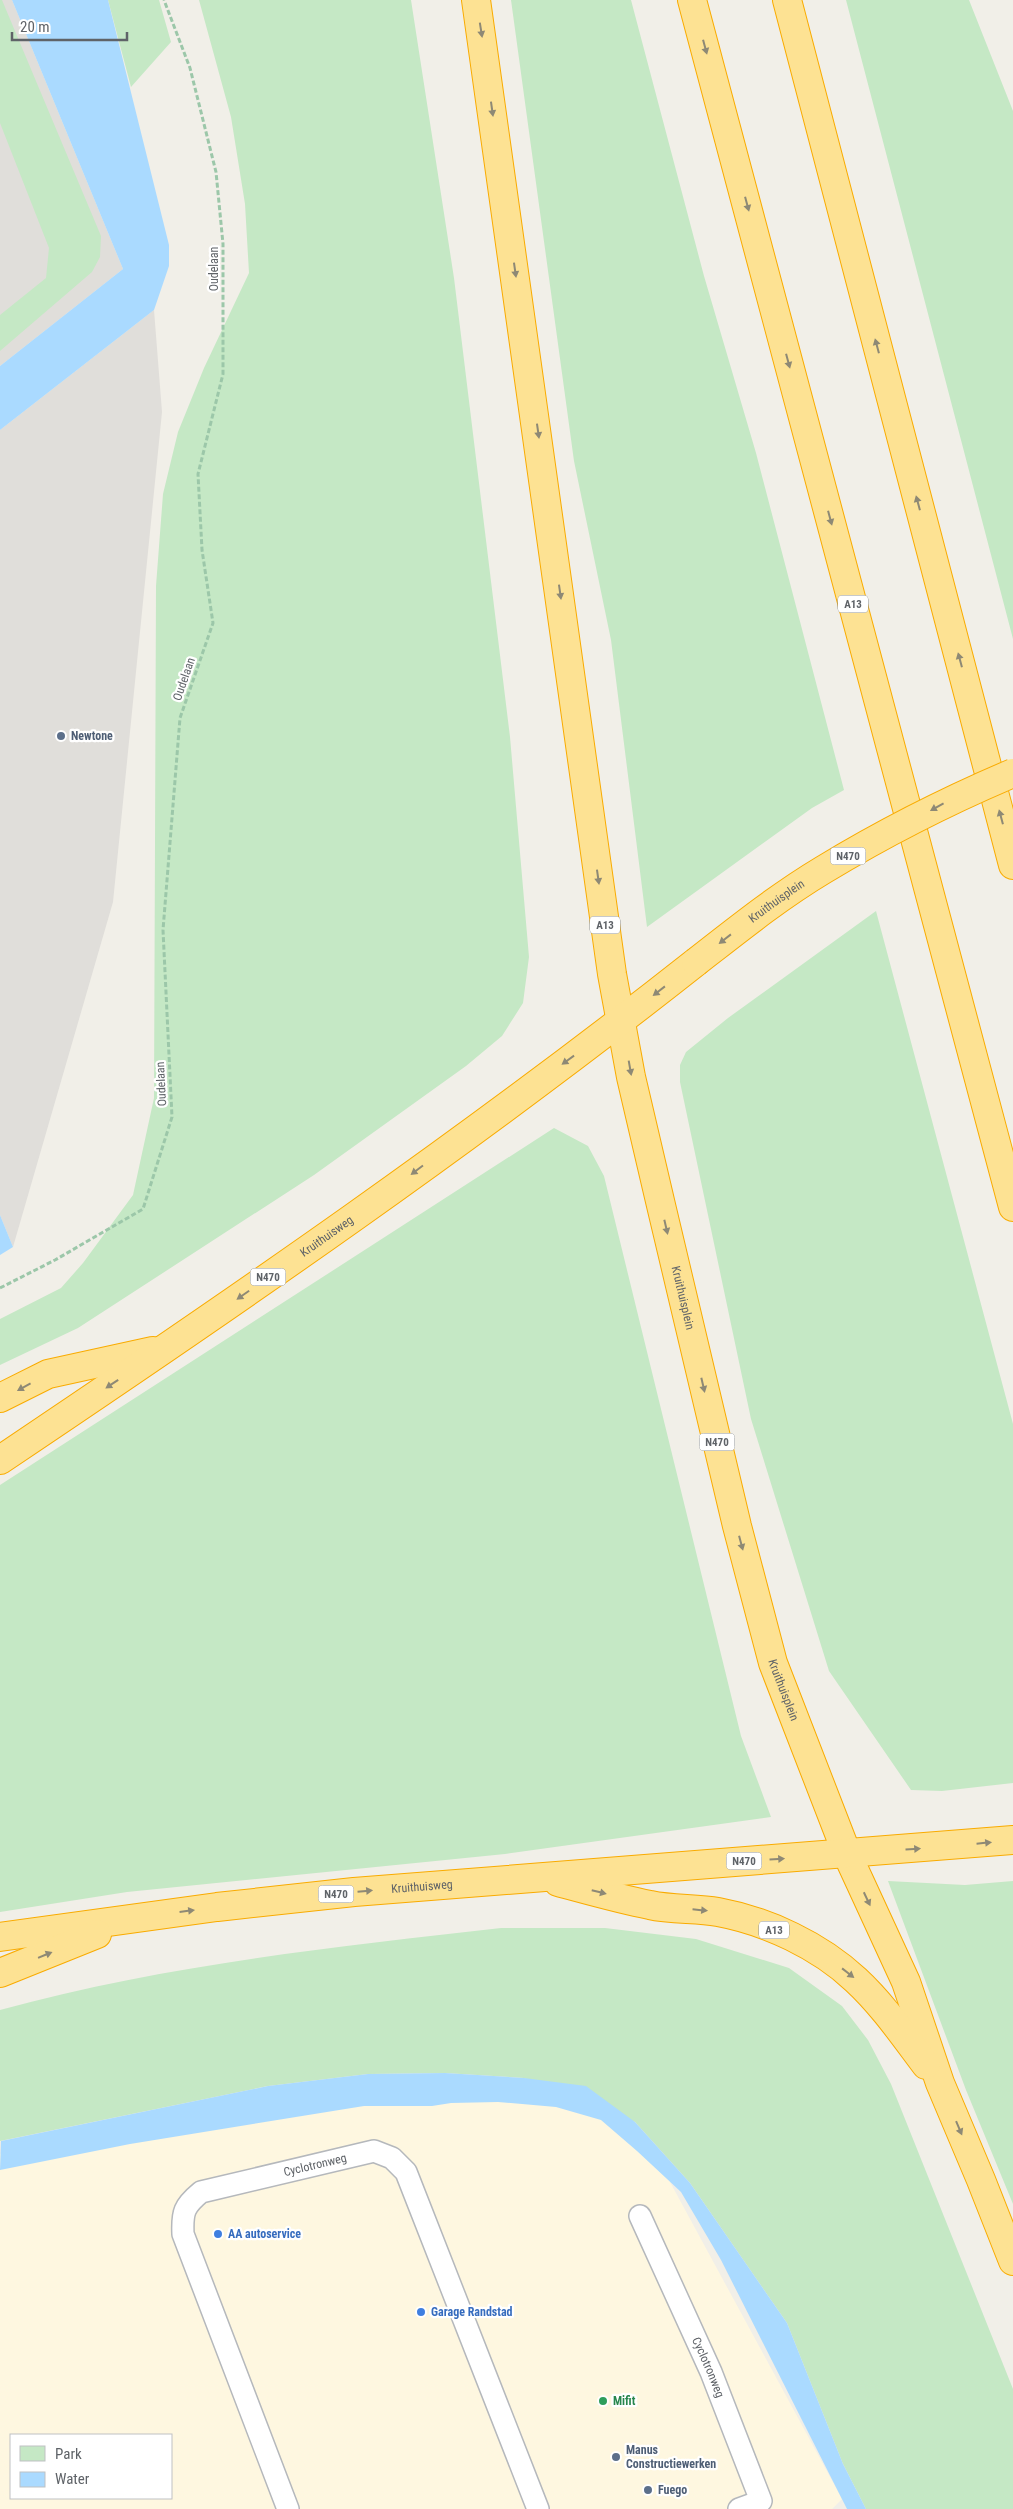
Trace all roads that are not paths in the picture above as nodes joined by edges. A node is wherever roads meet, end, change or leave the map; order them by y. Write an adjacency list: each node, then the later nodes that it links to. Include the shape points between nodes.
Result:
1 (476, 0): 6 (highway, A13, one-way to 6, via 591,829)
2 (692, 0): 7 (highway, A13, one-way to 7)
3 (787, 0): 5 (highway, one-way to 3)
4 (1013, 773): 6 (highway, Kruithuisplein / N470, one-way to 6, bridge, via 950,800 822,870 741,926)
5 (1013, 865)
6 (622, 1020): 8 (highway, Kruithuisweg / N470, one-way to 8, via 369,1207); 12 (highway, Kruithuisplein / N470, one-way to 12, via 631,1077 662,1211 768,1645)
7 (1013, 1207)
8 (167, 1347): 9 (highway, N470, one-way to 9, via 48,1374); 10 (highway, Kruithuisweg / N470, one-way to 10)
9 (0, 1398)
10 (0, 1460)
11 (1013, 1840): 12 (highway, N470, one-way to 11)
12 (847, 1854): 13 (highway, Kruithuisweg / N470, one-way to 12); 17 (highway, A13, one-way to 17, via 906,1982)
13 (534, 1876): 14 (highway, Kruithuisweg / N470, one-way to 13, via 354,1892); 17 (highway, A13, one-way to 17, via 652,1906 718,1912 801,1941 856,1979)
14 (138, 1918): 15 (highway, Kruithuisweg / N470); 16 (highway, N470, one-way to 14)
15 (0, 1937)
16 (0, 1973)
17 (940, 2083): 19 (highway, A13, one-way to 19)
18 (640, 2216): 22 (lane, Cyclotronweg, via 711,2372 761,2501)
19 (1013, 2261)
20 (288, 2509): 21 (lane, Cyclotronweg, via 183,2234 182,2219 187,2203 201,2192 374,2152 392,2158 406,2172)
21 (538, 2509)
22 (739, 2509)

